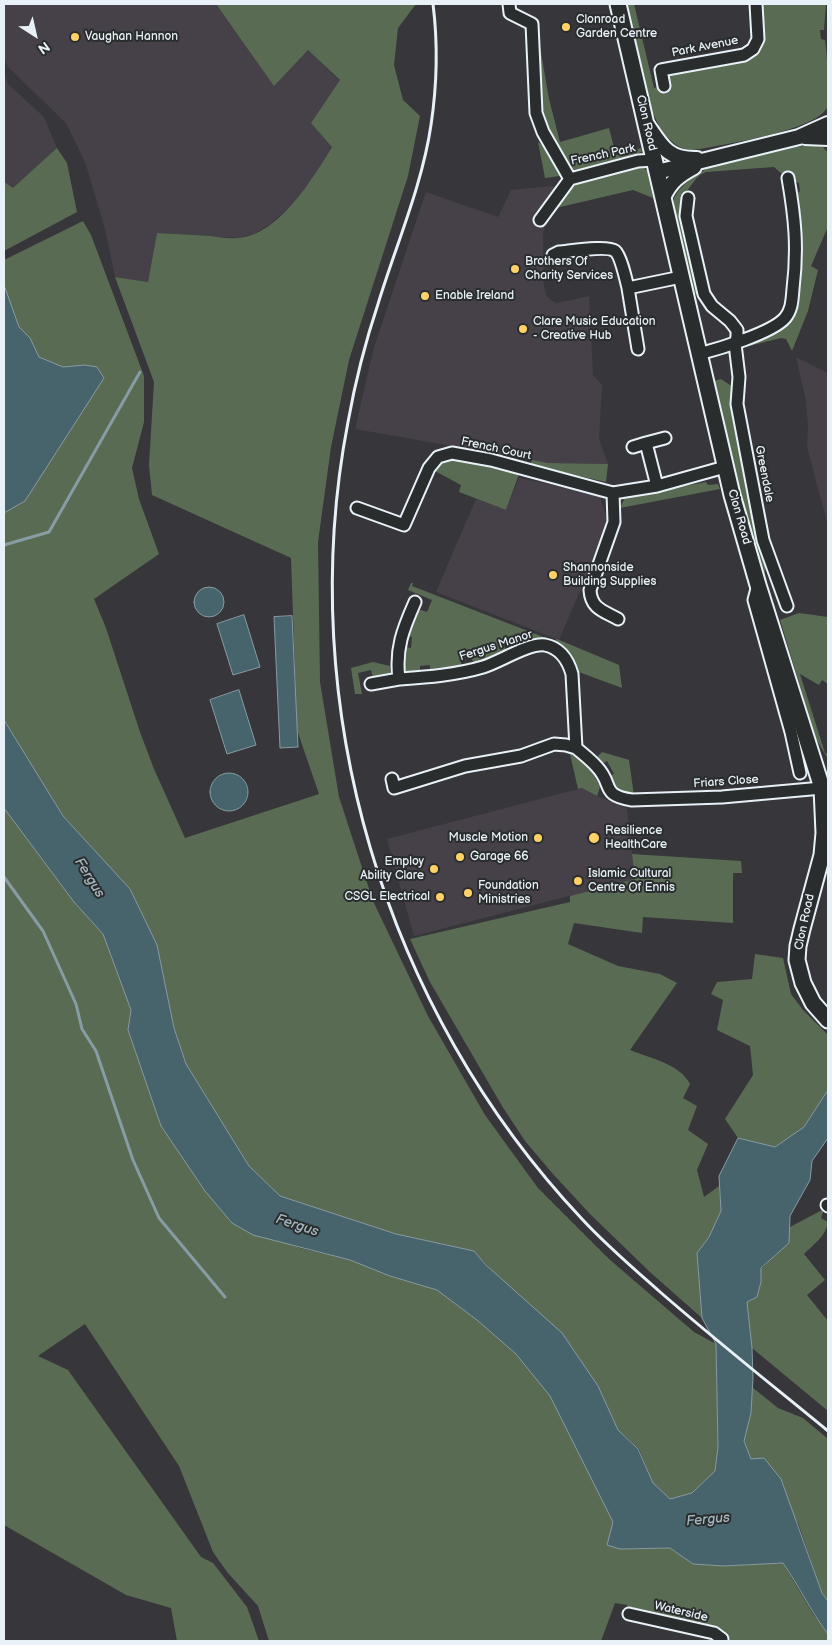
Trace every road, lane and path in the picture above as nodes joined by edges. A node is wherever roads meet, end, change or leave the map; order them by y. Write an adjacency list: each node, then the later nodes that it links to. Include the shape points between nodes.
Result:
1 (509, 4): 12 (street, French Park, via 510,13 532,24 536,113)
2 (618, 4): 5 (main road, Clon Road)
3 (756, 4): 4 (street, Park Avenue, via 758,39 753,48 744,54 661,70)
4 (664, 86)
5 (646, 123): 9 (street, via 672,155 687,159); 10 (main road, Clon Road)
6 (828, 124): 7 (street); 8 (street)
7 (799, 137): 8 (street); 9 (street)
8 (828, 138)
9 (712, 158): 10 (street); 13 (street, via 678,177)
10 (656, 166): 12 (street, French Park, via 638,161); 13 (main road, Clon Road)
11 (788, 178): 19 (street, via 796,241 791,308 778,325)
12 (570, 179): 15 (street)
13 (663, 198): 17 (main road, Clon Road)
14 (688, 198): 19 (street, Greendale, via 686,216 704,294 737,330)
15 (540, 220)
16 (553, 255): 18 (street, via 607,248 615,251)
17 (681, 277): 18 (street); 21 (main road, Clon Road)
18 (628, 288): 20 (street)
19 (735, 344): 21 (street); 30 (street, Greendale, via 739,377 737,404 763,540)
20 (638, 348)
21 (699, 354): 25 (main road, Clon Road)
22 (664, 438): 23 (street)
23 (646, 443): 24 (street); 26 (street)
24 (634, 447)
25 (725, 467): 26 (street, French Court); 34 (main road, Clon Road)
26 (657, 486): 27 (street, French Court)
27 (613, 492): 28 (street, French Court, via 452,453 438,457 429,468 404,525); 31 (street, via 614,522 590,598 595,606)
28 (357, 508)
29 (415, 602): 32 (street, via 402,632)
30 (787, 606)
31 (618, 619)
32 (399, 678): 33 (street, Fergus Manor); 35 (street, Fergus Manor, via 431,677 483,667 532,646 554,648 570,664)
33 (371, 684)
34 (798, 731): 36 (street); 38 (main road, Clon Road)
35 (576, 748): 37 (street, via 554,744 521,756 465,766 394,788); 38 (street, Friars Close, via 598,768 611,793 632,800 722,797)
36 (800, 773)
37 (392, 779)
38 (825, 786): 39 (main road, Clon Road)
39 (825, 852): 40 (main road, Clon Road, via 802,929 798,960 803,983 813,1003)
40 (828, 1020)
41 (629, 1614): 42 (street, Waterside, via 714,1633)
42 (722, 1641)

